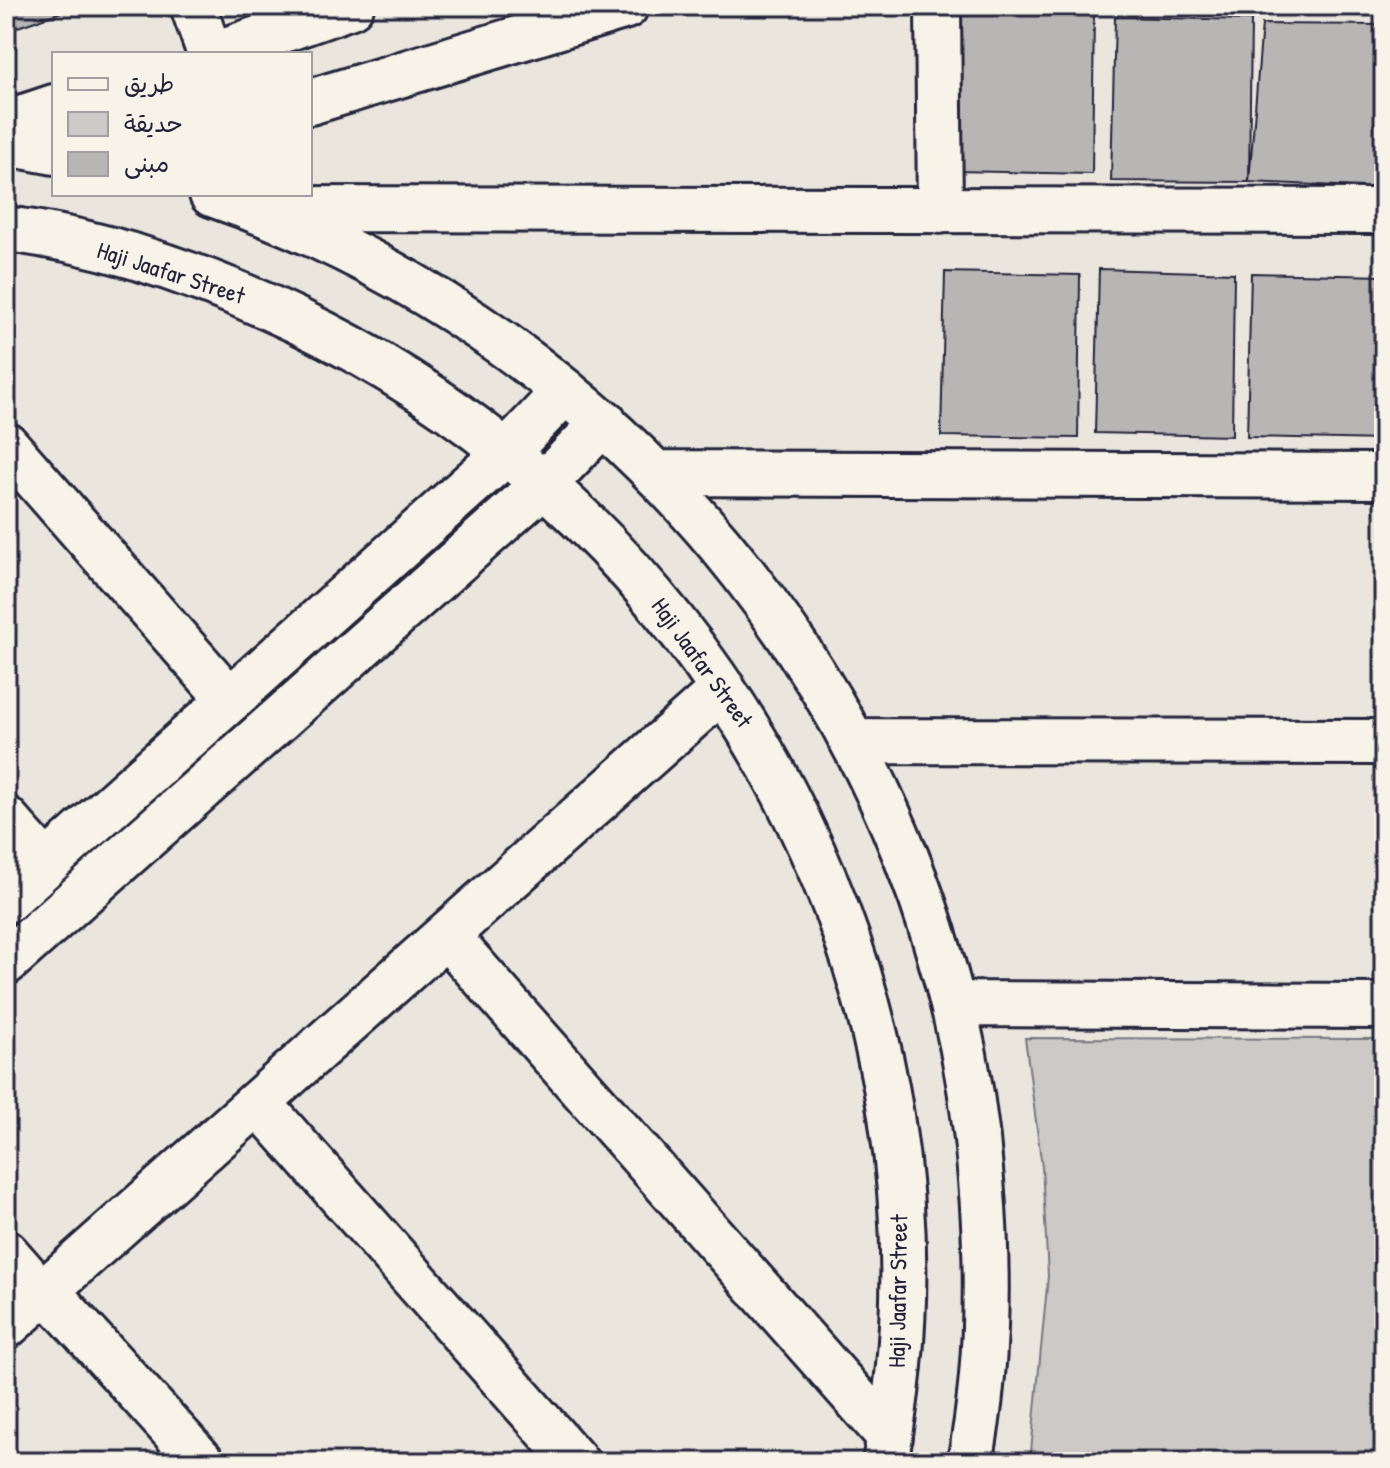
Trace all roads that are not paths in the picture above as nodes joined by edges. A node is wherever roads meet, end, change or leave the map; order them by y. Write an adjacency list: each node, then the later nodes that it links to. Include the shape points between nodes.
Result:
1 (193, 6): 5 (street)
2 (351, 6): 6 (street)
3 (626, 6): 7 (street)
4 (938, 6): 14 (street)
5 (212, 52)
6 (219, 52)
7 (312, 101)
8 (52, 108): 9 (street)
9 (6, 123)
10 (6, 143): 11 (street)
11 (52, 152)
12 (218, 196): 13 (street)
13 (255, 209): 14 (street); 17 (street, via 349,250 439,300)
14 (940, 211): 15 (street)
15 (1384, 211)
16 (6, 229): 20 (street, Haji Jaafar Street, via 131,256 241,293 345,343 444,404)
17 (565, 391): 18 (street); 20 (street)
18 (604, 422): 21 (street); 23 (street)
19 (6, 445): 25 (street)
20 (507, 452): 23 (street, Haji Jaafar Street); 25 (street)
21 (656, 473): 22 (street); 26 (street, via 744,572 804,655)
22 (1384, 476)
23 (545, 483): 24 (street, Haji Jaafar Street, via 620,555 694,644); 32 (street)
24 (723, 689): 31 (street); 39 (street, Haji Jaafar Street, via 759,742 812,847 854,957 883,1071 899,1187 903,1305)
25 (230, 700): 29 (street)
26 (853, 741): 27 (street); 33 (street, via 899,837)
27 (1384, 742)
28 (6, 819): 29 (street)
29 (46, 864): 30 (street)
30 (6, 900)
31 (446, 935): 35 (street); 39 (street)
32 (6, 962)
33 (953, 1004): 34 (street); 42 (street, via 978,1134 986,1236 985,1338)
34 (1384, 1006)
35 (258, 1102): 37 (street); 41 (street)
36 (6, 1253): 37 (street)
37 (44, 1292): 38 (street); 40 (street)
38 (6, 1326)
39 (887, 1450)
40 (202, 1462)
41 (576, 1462)
42 (970, 1462)

